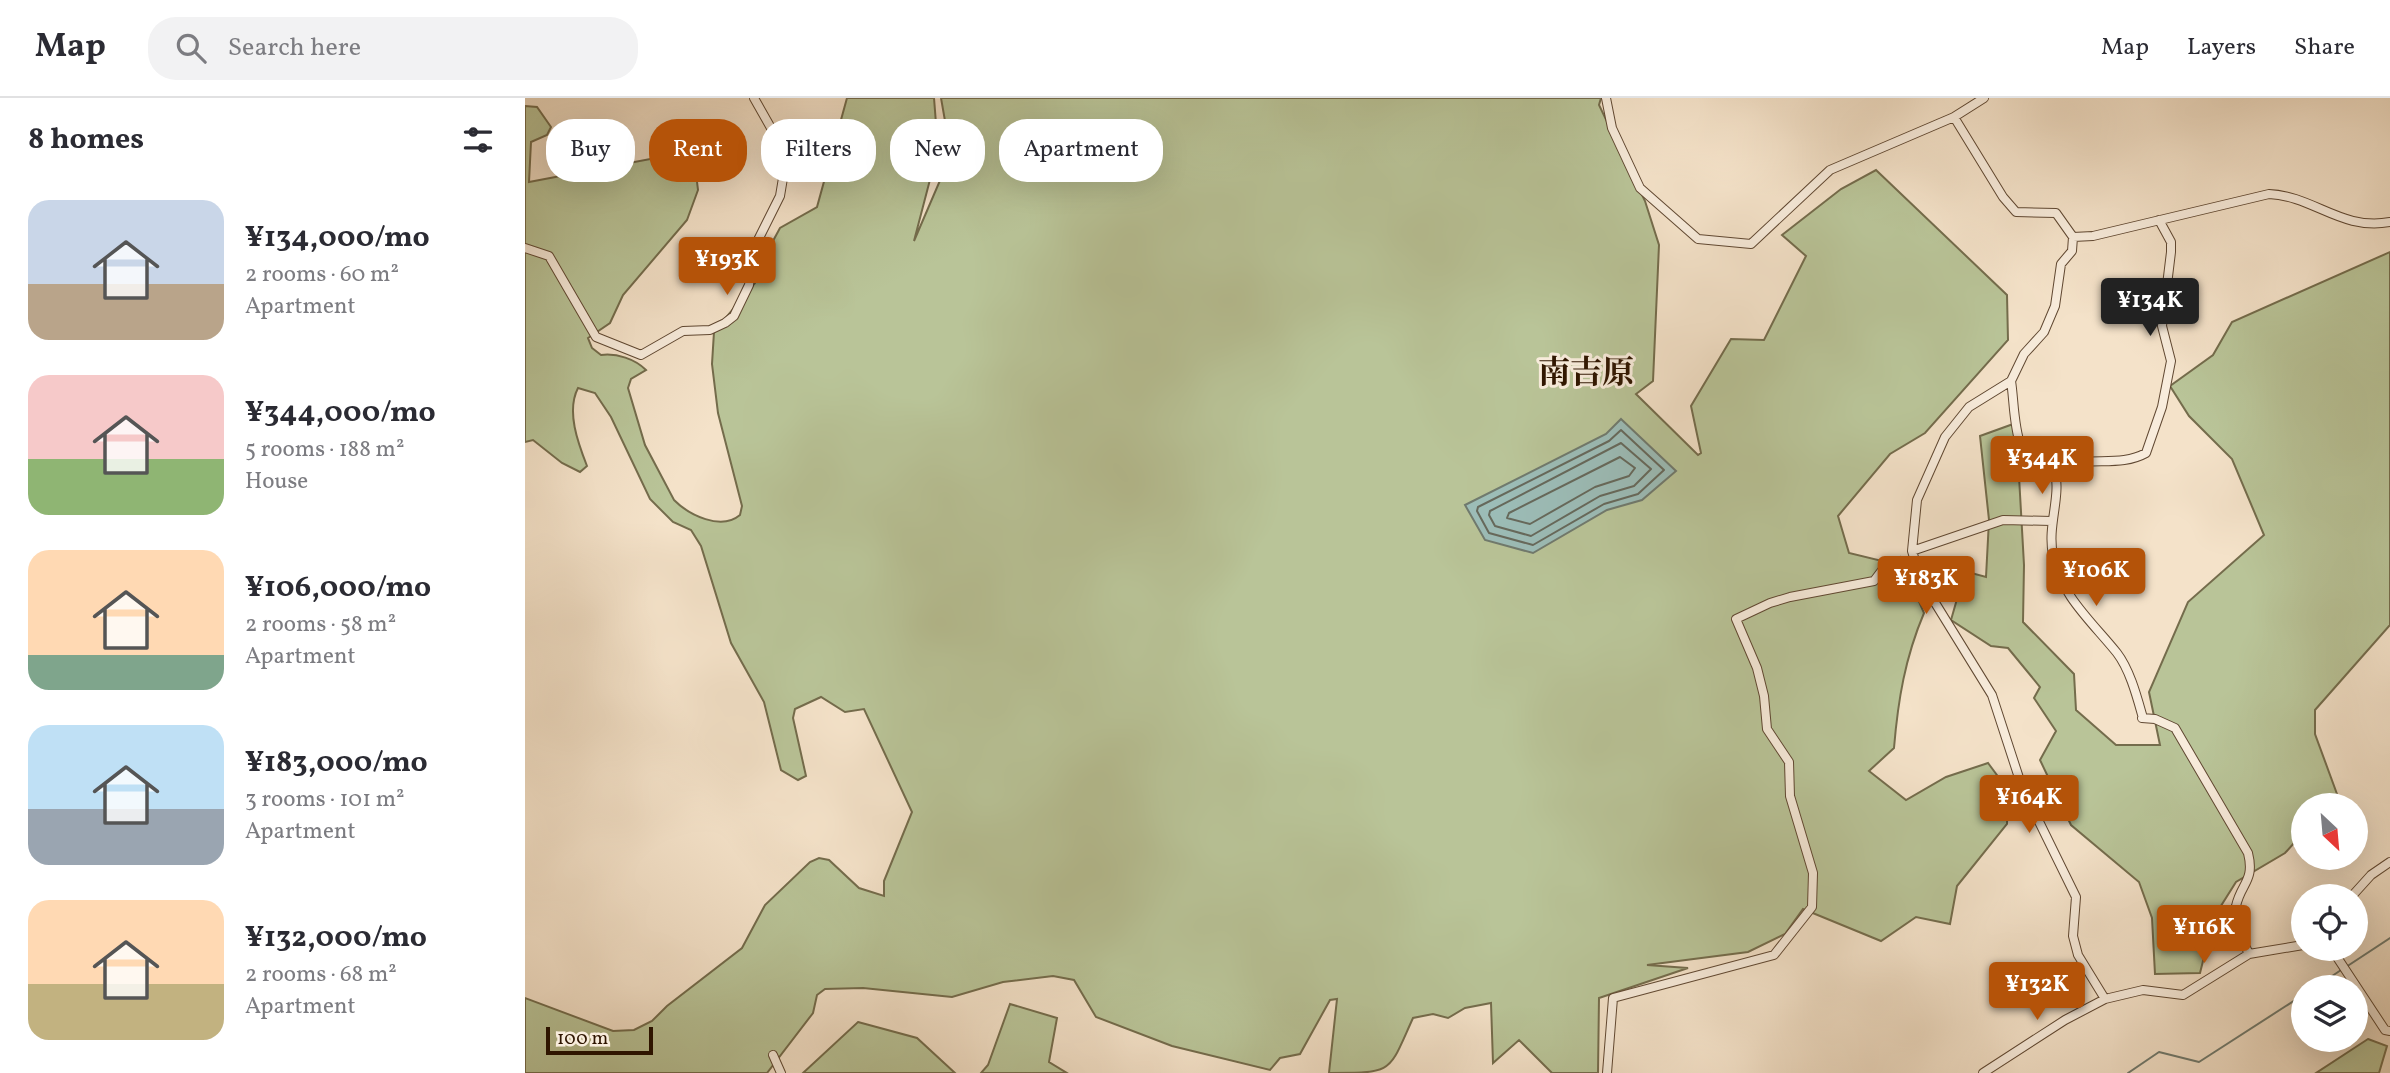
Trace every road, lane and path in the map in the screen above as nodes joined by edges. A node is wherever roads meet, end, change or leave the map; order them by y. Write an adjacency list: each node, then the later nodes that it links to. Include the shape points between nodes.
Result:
1 (754, 98): 8 (street, via 784,151 783,186 755,246 749,285 734,316 719,327 683,331 641,355 612,346 596,337 549,256)
2 (1605, 98): 4 (street, via 1612,128 1640,188 1698,239 1751,244 1830,170)
3 (1984, 98): 4 (street)
4 (1954, 117): 7 (street, via 2016,212 2056,213)
5 (2159, 220): 6 (street, via 2269,194 2296,199 2358,224); 7 (street); 10 (street, via 2171,242 2162,326 2171,361 2146,453 2134,460 2085,462)
6 (2390, 222)
7 (2073, 237): 9 (street, via 2072,251 2061,264 2055,306 2044,332 2024,354)
8 (525, 248)
9 (2011, 381): 10 (street, via 2025,458 2036,468); 12 (street, via 1969,407 1945,436 1917,500)
10 (2055, 470): 11 (street, via 2059,487)
11 (2052, 521): 12 (street, via 2003,520); 17 (street, via 2053,556 2064,584 2118,655 2142,718 2175,728 2249,853 2252,870 2235,906)
12 (1912, 551): 13 (street)
13 (1913, 563): 19 (street, via 1992,695 2022,787 2076,897 2073,936 2078,955); 23 (street, via 1886,565 1874,581 1790,597 1736,620 1757,668 1767,729 1790,762 1790,796 1813,873 1812,907 1774,955 1613,998)
14 (2390, 862): 15 (street)
15 (2363, 884)
16 (2291, 947): 17 (street)
17 (2249, 954): 19 (street, via 2183,995 2143,990)
18 (2339, 961): 20 (street)
19 (2105, 999): 24 (street)
20 (2390, 1031)
21 (773, 1055): 22 (street)
22 (781, 1073)
23 (1607, 1073)
24 (1983, 1073)

